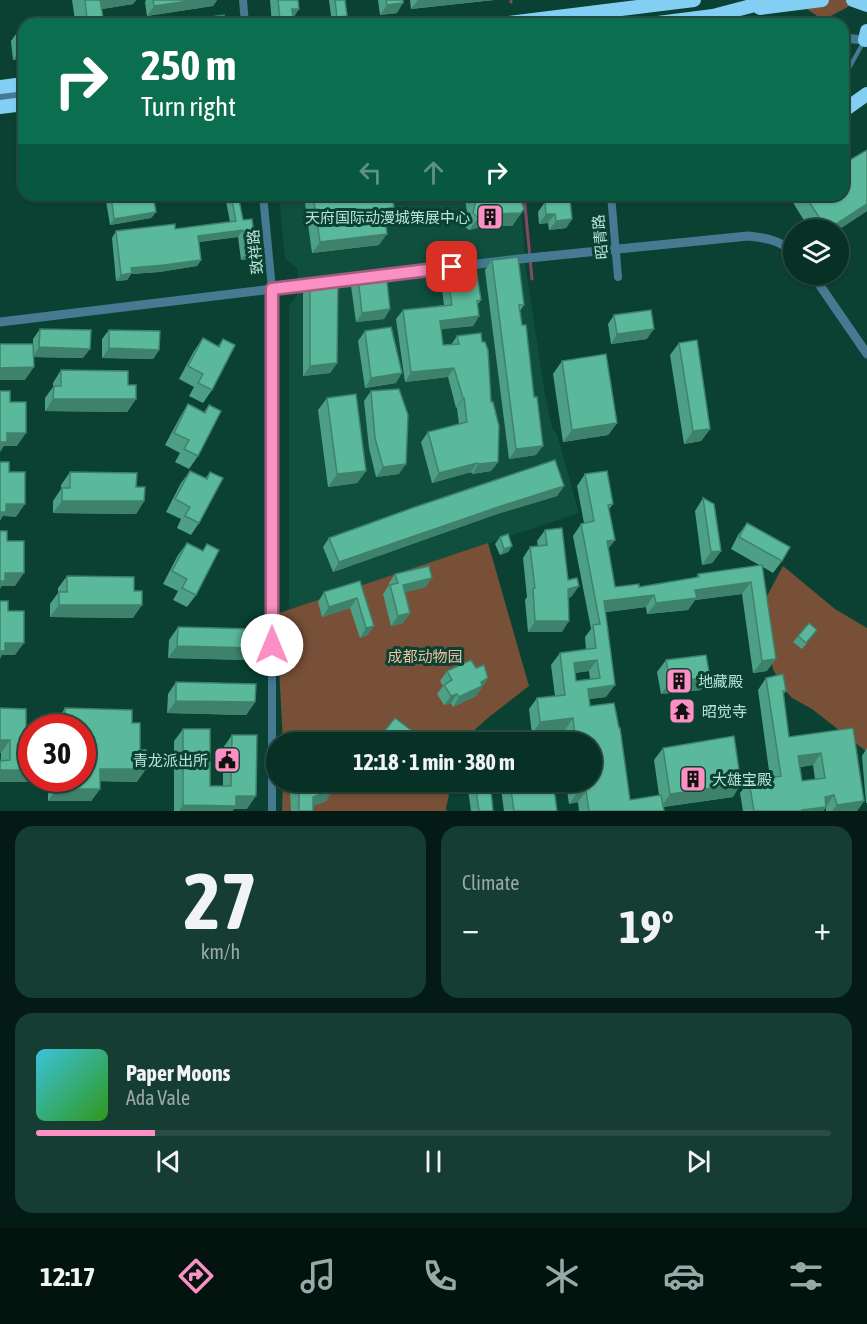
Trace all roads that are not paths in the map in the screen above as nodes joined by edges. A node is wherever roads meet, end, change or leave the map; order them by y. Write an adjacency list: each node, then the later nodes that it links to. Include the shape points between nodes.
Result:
1 (243, 0): 9 (street)
2 (597, 0): 11 (street)
3 (694, 0): 10 (highway, bridge)
4 (774, 0): 8 (highway, bridge)
5 (822, 0): 8 (highway, bridge)
6 (853, 0): 7 (highway)
7 (867, 5)
8 (713, 16): 12 (highway, bridge)
9 (244, 18)
10 (548, 18)
11 (598, 18)
12 (698, 18)
13 (849, 38): 14 (street)
14 (866, 38): 15 (lane)
15 (849, 68)
16 (18, 85): 17 (highway)
17 (0, 87)
18 (867, 94): 23 (highway)
19 (18, 95): 20 (street)
20 (0, 98)
21 (18, 105): 22 (highway)
22 (0, 107)
23 (849, 107)
24 (264, 201): 30 (street, 致祥路)
25 (610, 201): 27 (street, 昭青路)
26 (783, 244): 27 (street, via 748,236)
27 (614, 248): 28 (street, 昭青路); 30 (street)
28 (618, 278)
29 (820, 285): 32 (street)
30 (272, 289): 31 (street); 33 (street, 致祥路)
31 (0, 322)
32 (867, 354)
33 (272, 811)

